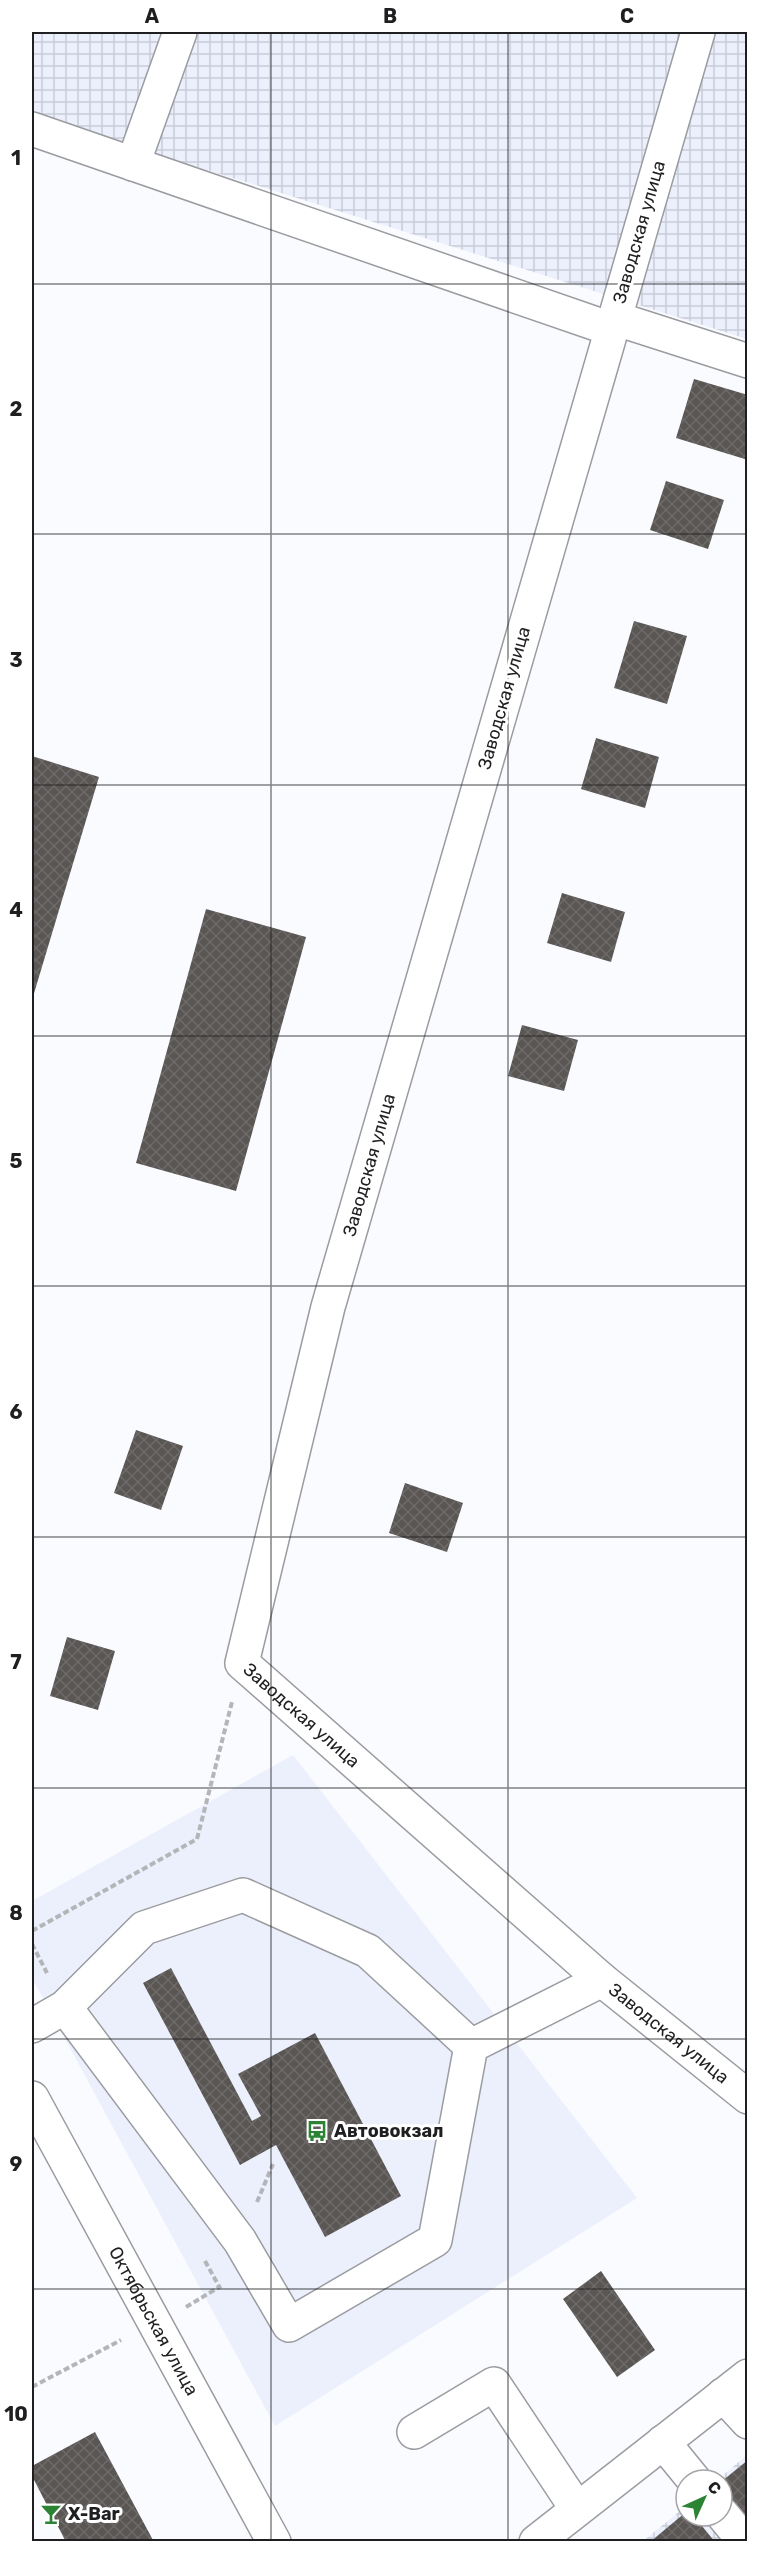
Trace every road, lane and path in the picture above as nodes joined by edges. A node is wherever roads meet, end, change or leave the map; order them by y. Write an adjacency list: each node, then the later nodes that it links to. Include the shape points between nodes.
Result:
1 (180, 32): 4 (street)
2 (698, 32): 5 (street, Заводская улица)
3 (32, 129): 4 (street)
4 (133, 164): 5 (street)
5 (613, 323): 6 (street); 7 (street, Заводская улица, via 328,1306)
6 (747, 361)
7 (242, 1664): 8 (path, via 197,1839); 9 (street, Заводская улица)
8 (32, 1931)
9 (602, 1980): 12 (street); 13 (street, Заводская улица)
10 (65, 2007): 11 (street); 12 (street, via 144,1928 243,1894 368,1951); 12 (street, via 240,2241 289,2325 435,2240)
11 (32, 2026)
12 (471, 2046)
13 (747, 2097)
14 (32, 2098): 22 (street, Октябрьская улица)
15 (735, 2385): 16 (street); 18 (street)
16 (747, 2422)
17 (414, 2432): 20 (street, via 494,2384)
18 (663, 2442): 19 (street); 20 (street)
19 (684, 2468)
20 (577, 2509): 23 (street)
21 (732, 2528): 24 (street)
22 (274, 2541)
23 (536, 2541)
24 (742, 2541)

